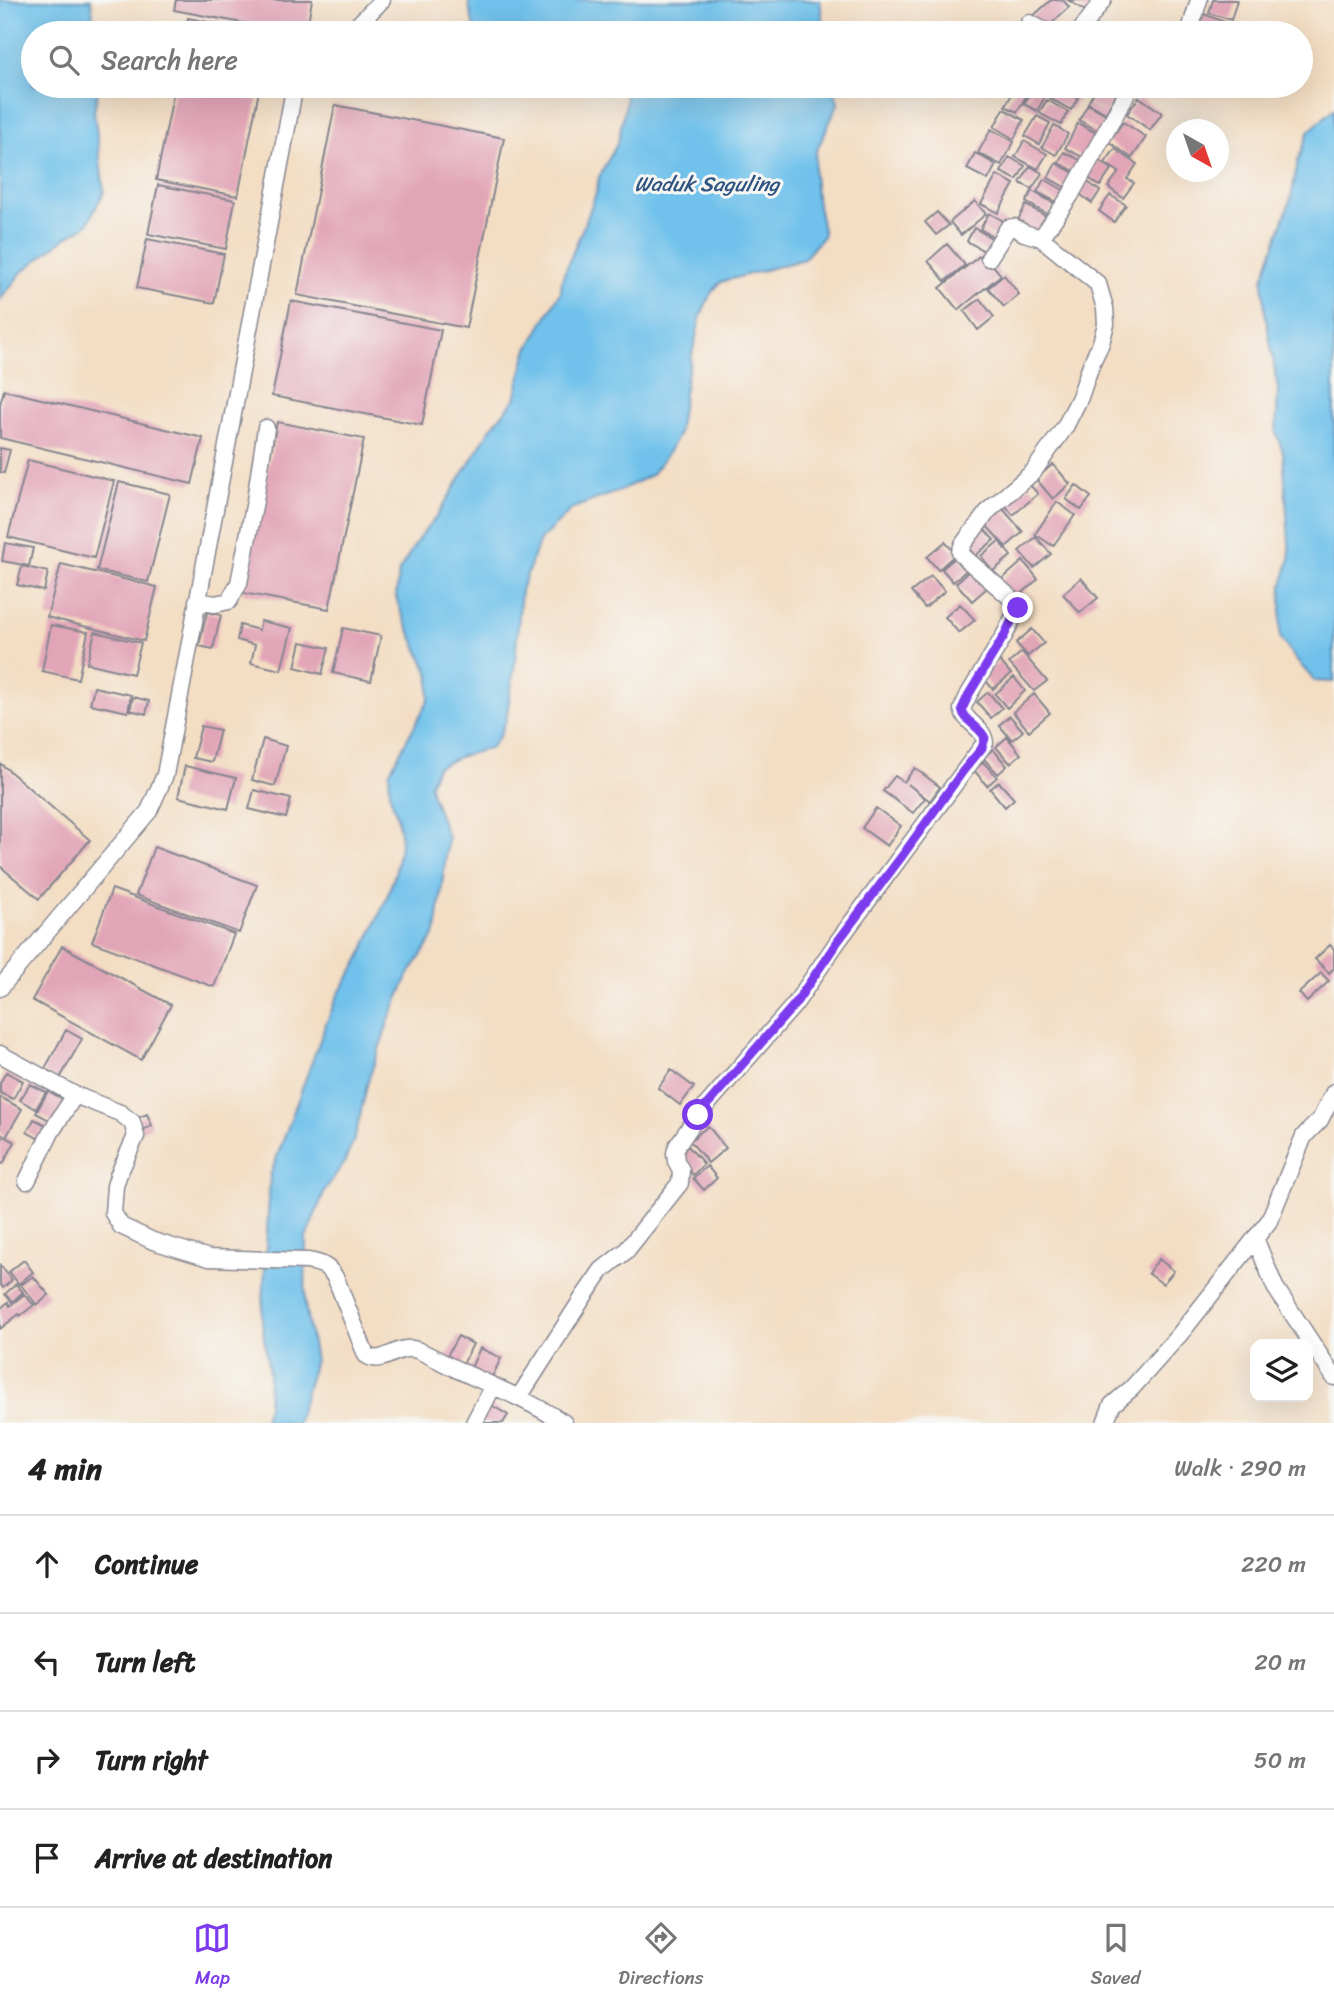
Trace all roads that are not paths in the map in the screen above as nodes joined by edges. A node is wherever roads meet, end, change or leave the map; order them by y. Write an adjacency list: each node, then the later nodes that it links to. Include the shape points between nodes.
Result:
1 (382, 0): 4 (street)
2 (1102, 0): 5 (street)
3 (1199, 0): 6 (street)
4 (362, 21)
5 (1087, 21)
6 (1193, 21)
7 (292, 98): 12 (street)
8 (1124, 98): 9 (street)
9 (1041, 238): 10 (street, via 1008,228); 21 (street, via 1098,284 1106,324 1065,427 1033,472 989,510 960,552 1018,608 962,709 966,719 982,732 985,743 795,1004 698,1115 675,1153 680,1183 626,1251 602,1270)
10 (989, 258)
11 (266, 428): 12 (street, via 239,583 229,601)
12 (197, 601): 13 (street, via 165,775 149,811)
13 (0, 988)
14 (0, 1054): 16 (street)
15 (1334, 1092): 18 (street, via 1320,1120 1304,1136 1269,1221)
16 (75, 1095): 17 (street); 20 (street, via 132,1122 136,1136 115,1186 113,1213 121,1226 209,1258 321,1264 332,1271 362,1350 372,1360 413,1349)
17 (27, 1181)
18 (1255, 1238): 19 (street, via 1275,1287); 24 (street, via 1180,1334 1112,1405)
19 (1334, 1377)
20 (493, 1386): 21 (street); 22 (street)
21 (519, 1397): 23 (street)
22 (474, 1423)
23 (564, 1423)
24 (1105, 1423)

